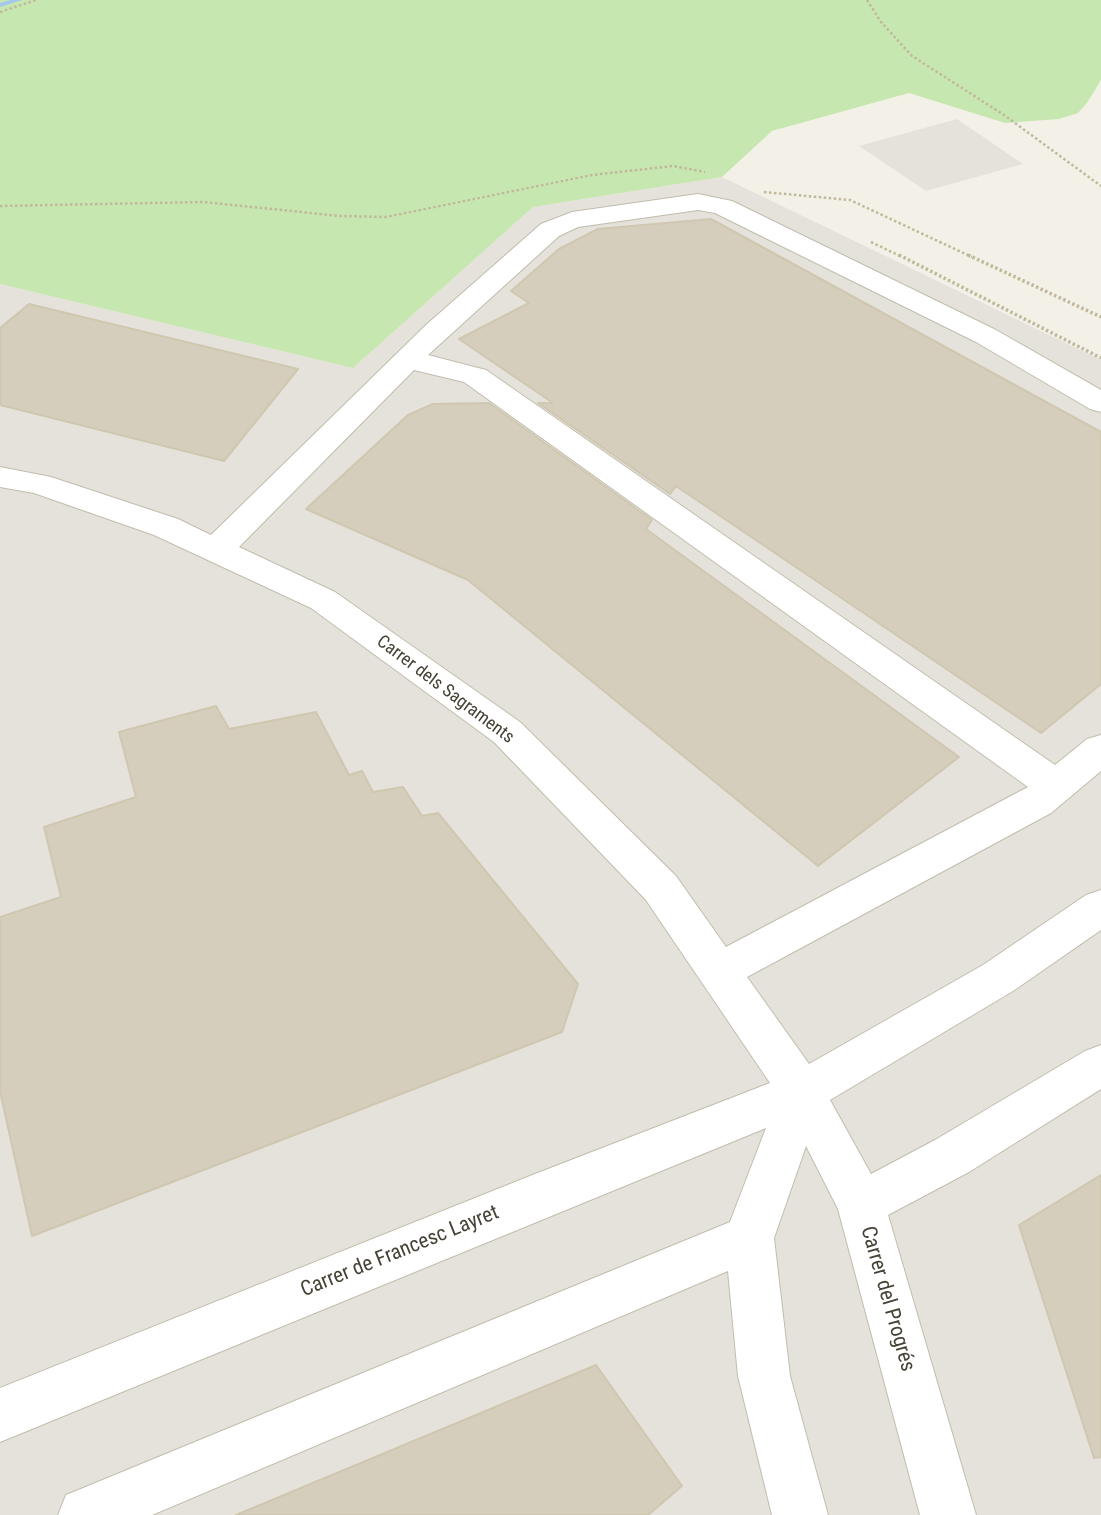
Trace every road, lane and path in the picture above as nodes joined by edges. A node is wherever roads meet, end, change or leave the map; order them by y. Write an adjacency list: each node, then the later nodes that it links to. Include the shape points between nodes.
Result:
1 (36, 0): 3 (path)
2 (867, 0): 5 (path, via 912,56 1004,115)
3 (0, 12)
4 (710, 174): 7 (path, via 673,166 628,170 386,217 193,202)
5 (1101, 186)
6 (760, 192): 8 (path, via 850,200)
7 (0, 206)
8 (1101, 317)
9 (408, 359): 10 (street, via 550,230 572,220 698,202 737,213 986,336); 12 (street); 14 (street, via 474,376)
10 (1101, 403)
11 (0, 477): 12 (street, Carrer dels Sagraments, via 40,484)
12 (218, 549): 16 (street, Carrer dels Sagraments, via 323,600 507,733 661,888)
13 (1101, 749): 14 (street)
14 (1056, 786): 16 (street, via 1037,802)
15 (1101, 907): 18 (street, Carrer de Francesc Layret, via 998,978)
16 (719, 972): 18 (street, Carrer dels Sagraments)
17 (1101, 1065): 19 (street, via 952,1156)
18 (802, 1092): 19 (street, Carrer del Progrés); 20 (street); 21 (street, Carrer de Francesc Layret)
19 (861, 1203): 24 (street, Carrer del Progrés)
20 (749, 1238): 22 (street); 23 (street, via 764,1376)
21 (0, 1415)
22 (86, 1515)
23 (800, 1515)
24 (948, 1515)

